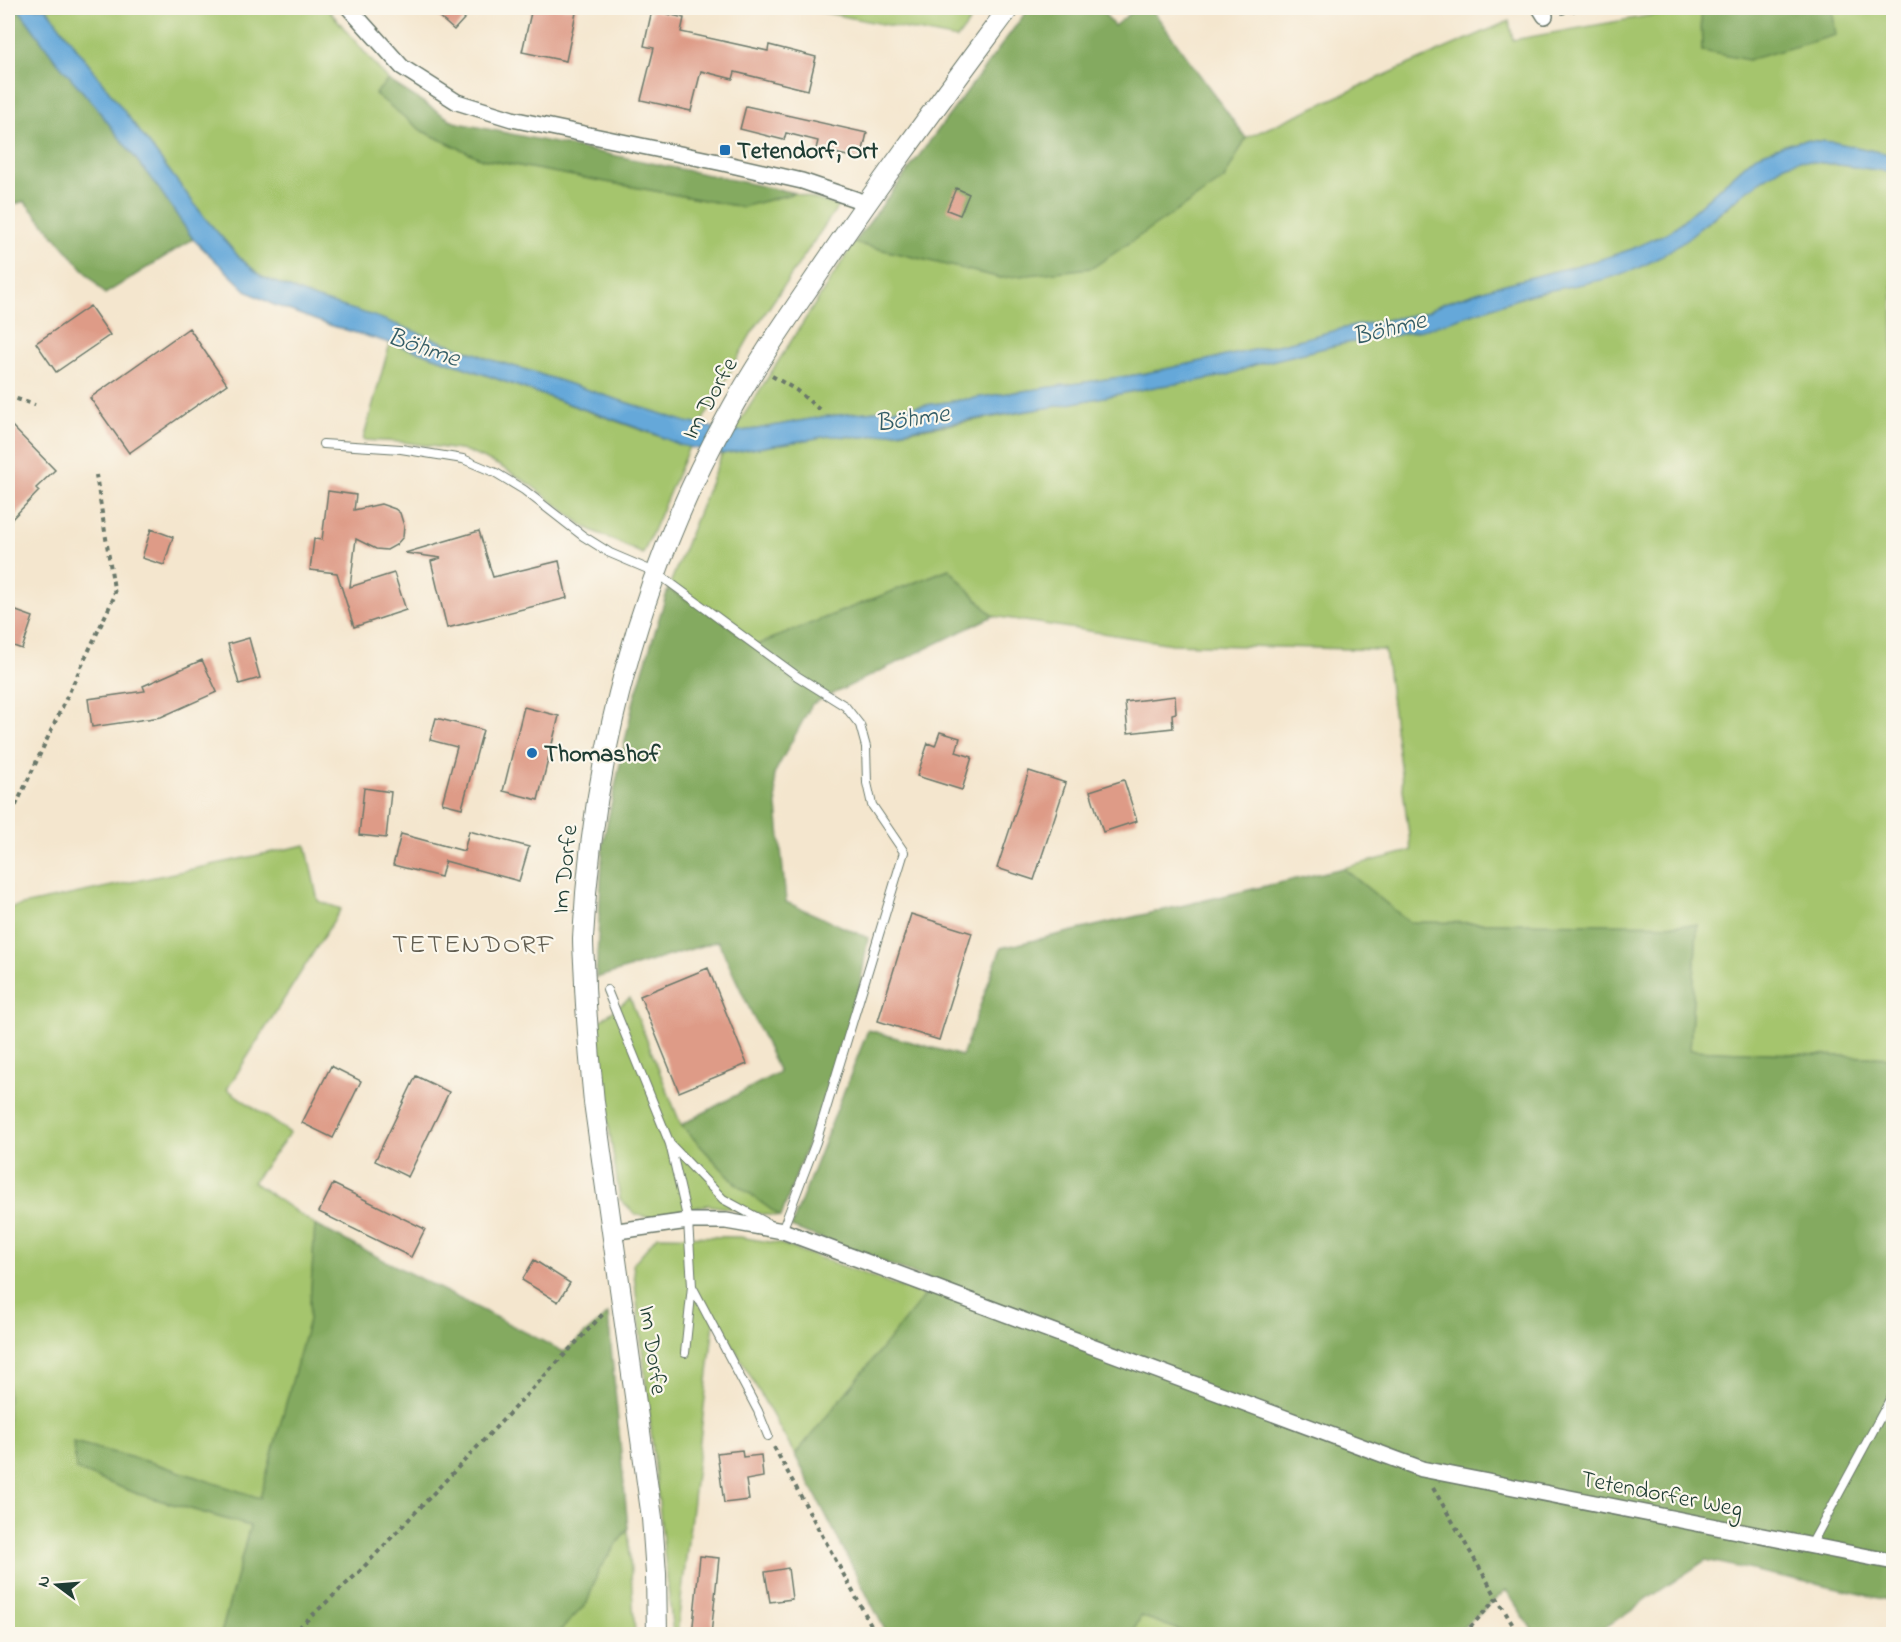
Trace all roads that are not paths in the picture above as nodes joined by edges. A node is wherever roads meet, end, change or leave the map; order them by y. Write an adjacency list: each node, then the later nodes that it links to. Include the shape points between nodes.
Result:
1 (349, 8): 3 (street, via 402,67 457,102 512,119 802,181)
2 (1008, 8): 3 (street, Im Dorfe)
3 (865, 204): 5 (street, Im Dorfe, via 726,418 677,519)
4 (323, 444): 5 (lane, via 401,449 463,459 524,490 610,553)
5 (657, 573): 9 (lane, via 797,676 845,706 860,725 866,747 872,805 904,852 816,1142); 10 (street, Im Dorfe, via 617,696 603,763 583,942 588,1048)
6 (607, 990): 7 (lane)
7 (670, 1144): 8 (lane); 9 (lane, via 723,1199)
8 (688, 1221): 9 (street, Tetendorfer Weg, via 726,1221); 10 (street, Tetendorfer Weg); 11 (lane)
9 (783, 1231): 15 (street, Tetendorfer Weg, via 1422,1469)
10 (611, 1232): 17 (street, Im Dorfe, via 652,1518)
11 (692, 1286): 12 (lane); 14 (lane)
12 (685, 1353)
13 (1893, 1392): 15 (lane)
14 (768, 1436)
15 (1811, 1545): 16 (street, Tetendorfer Weg)
16 (1893, 1562)
17 (657, 1635)

